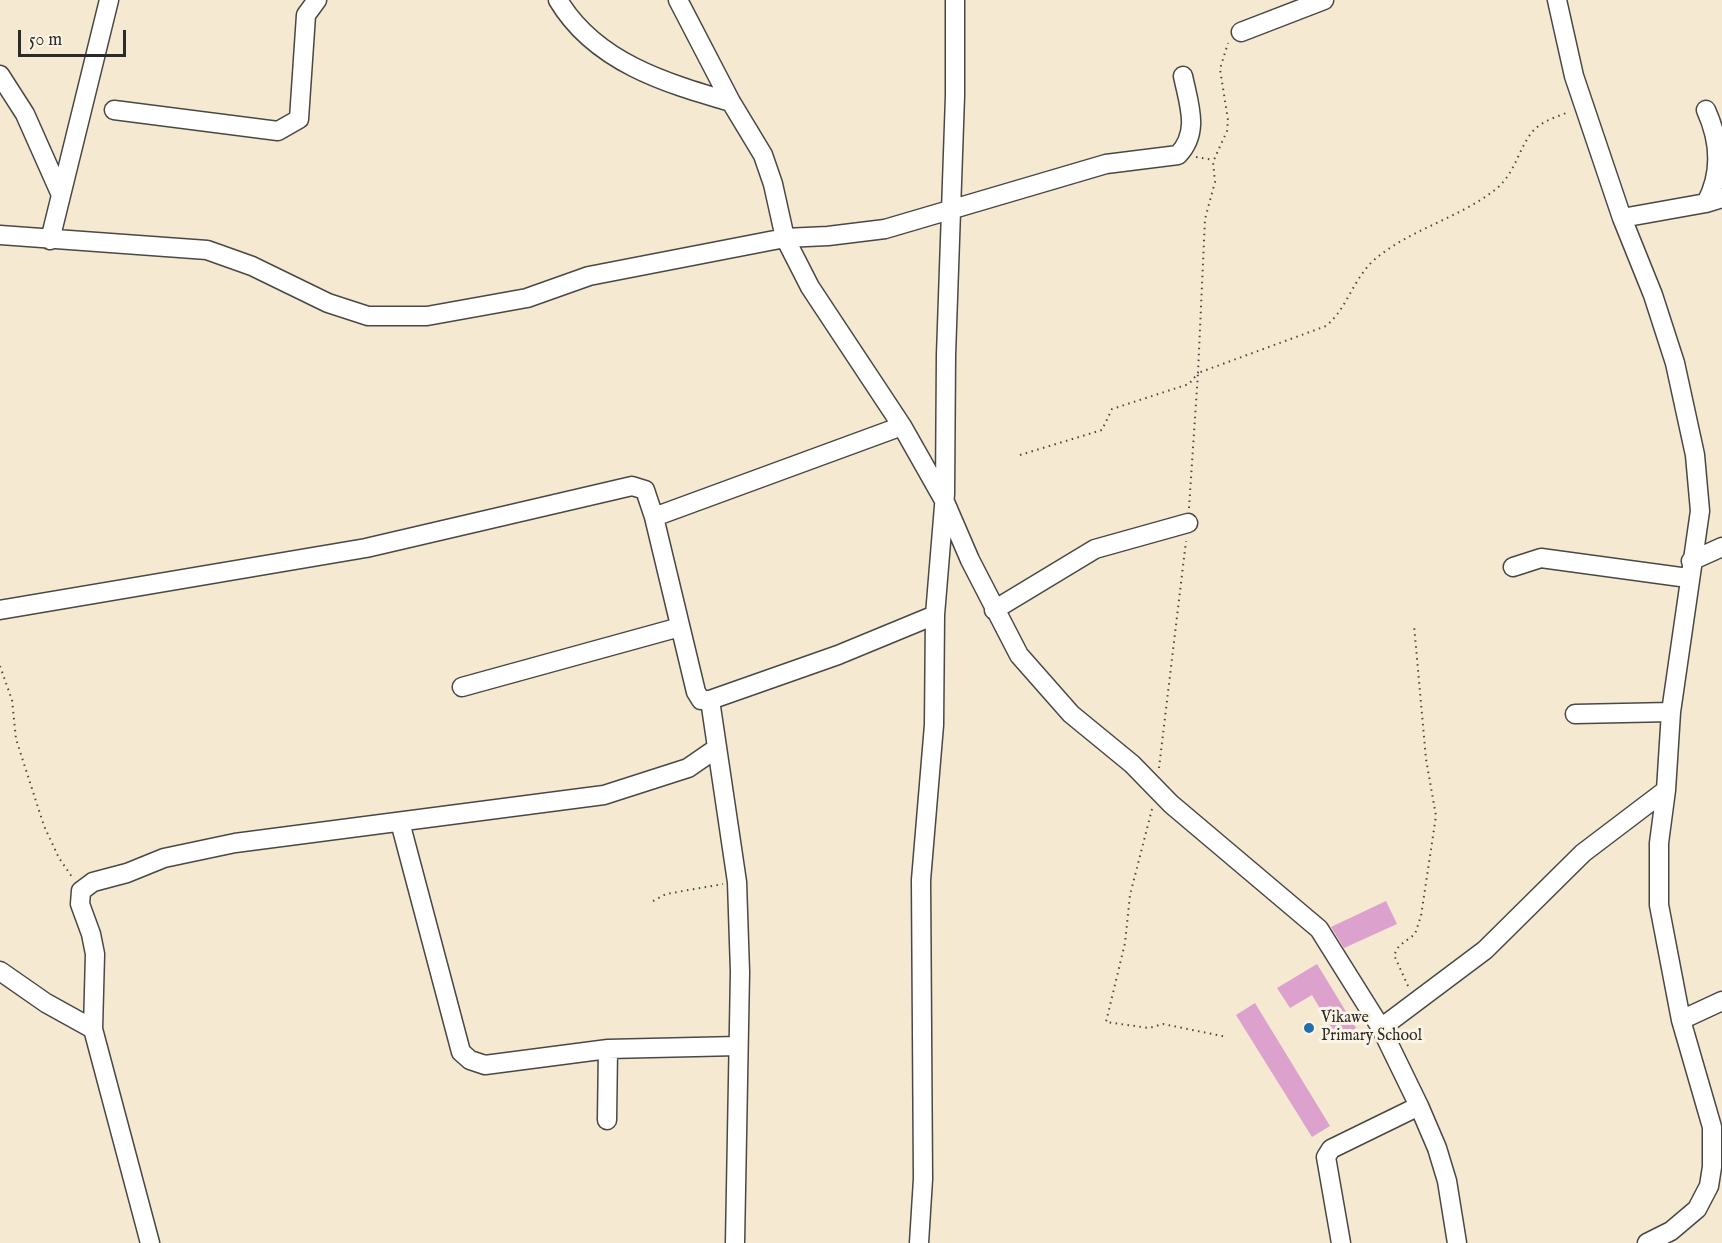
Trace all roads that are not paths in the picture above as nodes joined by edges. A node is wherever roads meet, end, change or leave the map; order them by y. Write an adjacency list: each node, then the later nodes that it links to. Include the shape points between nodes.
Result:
1 (109, 0): 14 (street)
2 (317, 0): 12 (street, via 306,15 299,119 288,128 278,131)
3 (558, 0): 11 (street, via 591,41 635,69)
4 (678, 0): 11 (street)
5 (955, 0): 16 (street)
6 (1324, 0): 8 (street)
7 (1557, 0): 17 (street, via 1565,47)
8 (1241, 32)
9 (0, 75): 14 (street, via 25,114)
10 (1183, 76): 16 (street, via 1193,124 1190,139 1178,155 1106,164)
11 (730, 102): 19 (street, via 763,155)
12 (114, 110)
13 (1706, 110): 15 (street, via 1720,166)
14 (61, 195): 20 (street)
15 (1714, 201): 17 (street)
16 (952, 210): 19 (street, via 885,229); 22 (street)
17 (1622, 218): 27 (street, via 1653,295 1695,454 1700,511)
18 (0, 235): 20 (street)
19 (785, 238): 20 (street, via 589,276 527,298 427,316 368,316 328,303 252,266 207,250); 21 (street, via 823,309)
20 (50, 240)
21 (902, 426): 22 (street); 23 (street)
22 (945, 502): 29 (street); 30 (street)
23 (654, 517): 28 (street, via 645,490 632,486 366,548); 31 (street)
24 (1188, 523): 29 (street, via 1095,549)
25 (1722, 548): 27 (street)
26 (1513, 567): 27 (street, via 1541,558)
27 (1690, 569): 34 (street)
28 (0, 610)
29 (994, 610): 42 (street, via 1019,655 1071,714 1319,929)
30 (935, 615): 33 (street, via 838,655); 50 (street, via 934,725 921,880 924,1179)
31 (680, 627): 32 (street); 33 (street, via 696,692 701,700)
32 (462, 687)
33 (710, 700): 36 (street)
34 (1671, 712): 35 (street); 37 (street)
35 (1575, 714)
36 (717, 748): 38 (street, via 688,768 604,795); 44 (street, via 737,882)
37 (1666, 790): 41 (street, via 1659,843 1659,905); 42 (street, via 1583,853 1485,950)
38 (400, 822): 43 (street, via 284,835 174,856 93,882 81,891 80,904 95,954); 45 (street, via 461,1052 484,1065)
39 (0, 971): 43 (street)
40 (1722, 1001): 41 (street)
41 (1681, 1020): 53 (street, via 1712,1127 1712,1167 1709,1186 1697,1209 1671,1231)
42 (1381, 1028): 46 (street)
43 (93, 1029): 48 (street)
44 (738, 1046): 45 (street); 49 (street)
45 (608, 1049): 47 (street)
46 (1419, 1106): 51 (street, via 1332,1149 1326,1156); 52 (street, via 1447,1181)
47 (607, 1120)
48 (150, 1243)
49 (735, 1243)
50 (919, 1243)
51 (1341, 1243)
52 (1457, 1243)
53 (1647, 1243)

